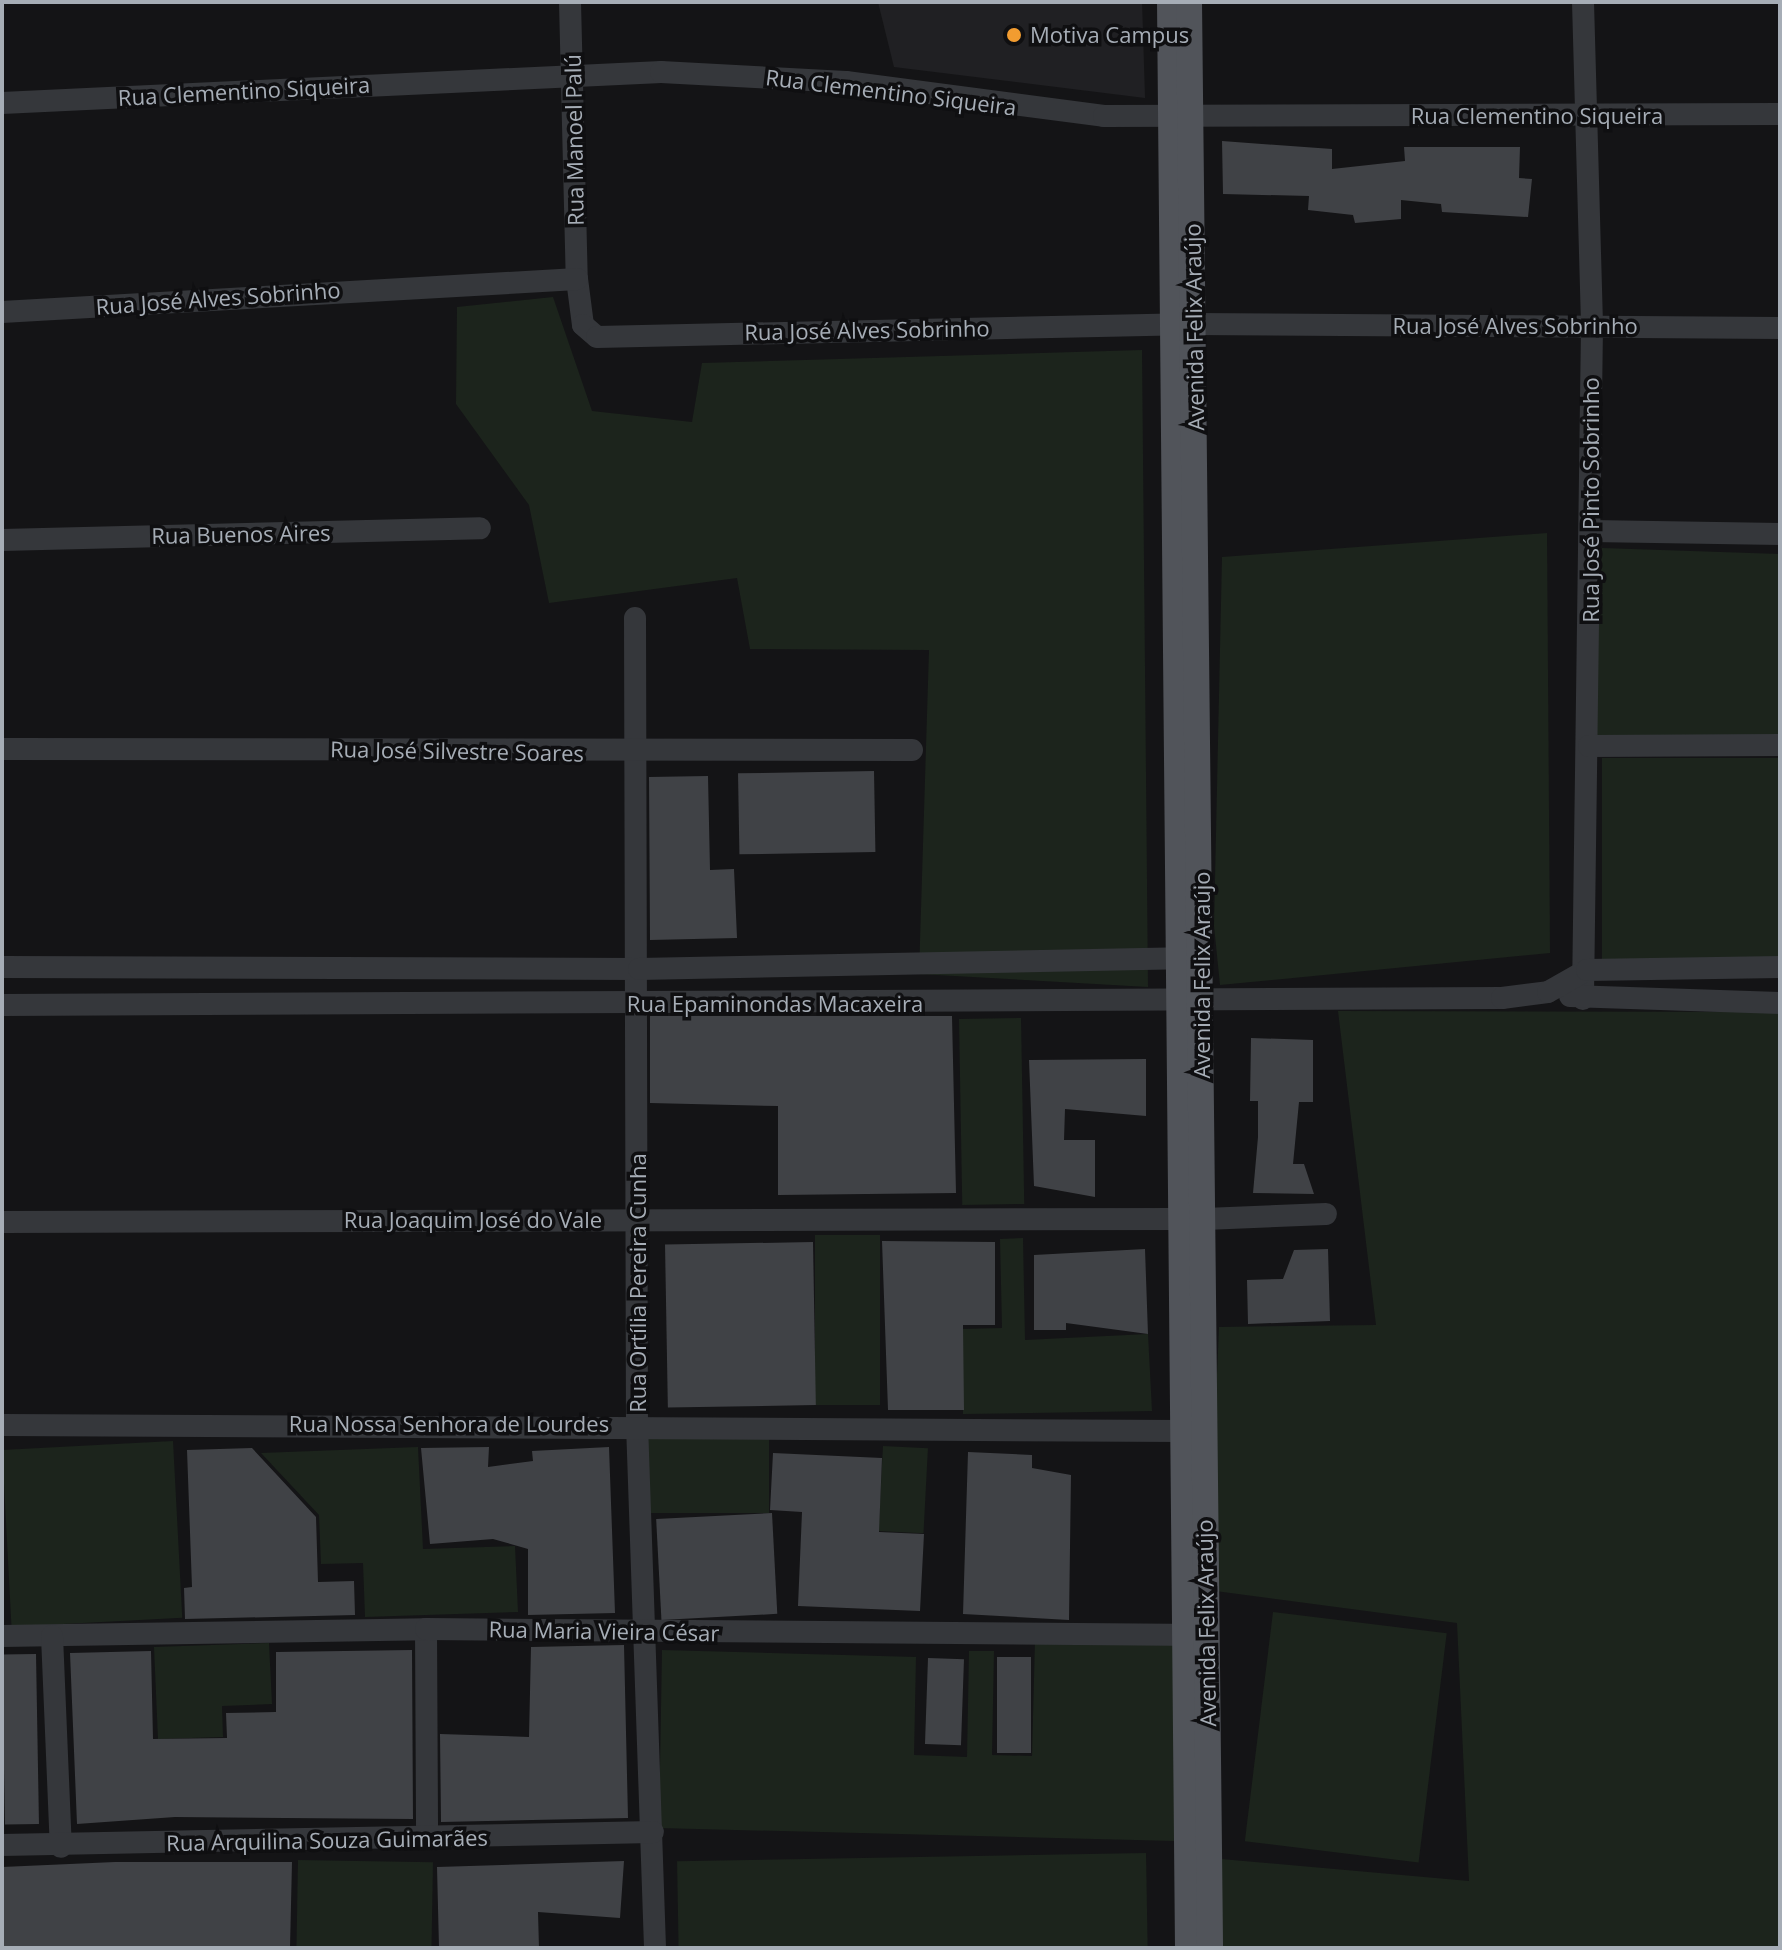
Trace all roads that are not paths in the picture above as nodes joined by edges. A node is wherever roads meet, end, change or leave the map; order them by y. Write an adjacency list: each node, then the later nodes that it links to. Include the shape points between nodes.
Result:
1 (570, 2): 5 (street, Rua Manoel Palú)
2 (1170, 2): 9 (main road, Avenida Felix Araújo)
3 (1189, 2): 9 (main road, Avenida Felix Araújo)
4 (1583, 2): 8 (street, Rua José Pinto Sobrinho)
5 (573, 73): 6 (street, Rua Clementino Siqueira); 9 (street, Rua Clementino Siqueira, via 846,82 1065,112); 10 (street, Rua Manoel Palú)
6 (2, 103)
7 (1780, 114): 8 (street, Rua Clementino Siqueira)
8 (1588, 116): 9 (street, Rua Clementino Siqueira); 13 (street, Rua José Pinto Sobrinho)
9 (1181, 118): 12 (main road, Avenida Felix Araújo)
10 (577, 279): 11 (street, Rua José Alves Sobrinho); 12 (street, Rua José Alves Sobrinho, via 583,325 597,337)
11 (2, 312)
12 (1184, 325): 13 (street, Rua José Alves Sobrinho); 25 (main road, Avenida Felix Araújo)
13 (1592, 326): 14 (street, Rua José Alves Sobrinho); 16 (street, Rua José Pinto Sobrinho)
14 (1780, 328)
15 (480, 528): 18 (street, Rua Buenos Aires)
16 (1591, 531): 17 (street); 21 (street, Rua José Pinto Sobrinho)
17 (1780, 534)
18 (2, 540)
19 (635, 618): 24 (street, Rua Ortília Pereira Cunha)
20 (1780, 745): 21 (street)
21 (1589, 746): 29 (street, Rua José Pinto Sobrinho)
22 (2, 749): 24 (street, Rua José Silvestre Soares)
23 (912, 750): 24 (street, Rua José Silvestre Soares)
24 (636, 754): 28 (street, Rua Ortília Pereira Cunha)
25 (1191, 959): 28 (street, Rua Epaminondas Macaxeira); 32 (main road, Avenida Felix Araújo)
26 (2, 967): 28 (street, Rua Epaminondas Macaxeira)
27 (1780, 967): 29 (street, Rua Epaminondas Macaxeira)
28 (639, 969): 35 (street, Rua Ortília Pereira Cunha)
29 (1587, 970): 30 (street, Rua Epaminondas Macaxeira); 31 (street, Rua José Pinto Sobrinho)
30 (1548, 992): 31 (street, Rua Epaminondas Macaxeira); 32 (street, Rua Epaminondas Macaxeira)
31 (1583, 999): 33 (street, Rua Epaminondas Macaxeira)
32 (1192, 1003): 35 (street, Rua Epaminondas Macaxeira); 38 (main road, Avenida Felix Araújo)
33 (1780, 1003)
34 (2, 1005): 35 (street, Rua Epaminondas Macaxeira)
35 (639, 1005): 37 (street, Rua Ortília Pereira Cunha)
36 (1326, 1214): 38 (street, Rua Joaquim José do Vale)
37 (639, 1219): 38 (street, Rua Joaquim José do Vale); 39 (street, Rua Joaquim José do Vale); 40 (street, Rua Ortília Pereira Cunha)
38 (1194, 1219): 42 (main road, Avenida Felix Araújo); 45 (main road, Avenida Felix Araújo)
39 (2, 1222)
40 (637, 1424): 41 (street, Rua Nossa Senhora de Lourdes); 42 (street, Rua Nossa Senhora de Lourdes); 44 (street, Rua Ortília Pereira Cunha)
41 (2, 1425)
42 (1184, 1431): 45 (main road, Avenida Felix Araújo)
43 (426, 1629): 44 (street, Rua Maria Vieira César); 47 (street, Rua Maria Vieira César); 49 (street)
44 (647, 1631): 45 (street, Rua Maria Vieira César); 48 (street, Rua Ortília Pereira Cunha)
45 (1194, 1635): 53 (main road, Avenida Felix Araújo); 54 (main road, Avenida Felix Araújo)
46 (2, 1636): 47 (street, Rua Maria Vieira César)
47 (52, 1636): 51 (street)
48 (653, 1832): 49 (street, Rua Arquilina Souza Guimarães); 52 (street, Rua Ortília Pereira Cunha)
49 (427, 1839): 51 (street, Rua Arquilina Souza Guimarães)
50 (2, 1845): 51 (street, Rua Arquilina Souza Guimarães)
51 (61, 1847)
52 (655, 1948)
53 (1188, 1948)
54 (1210, 1948)

